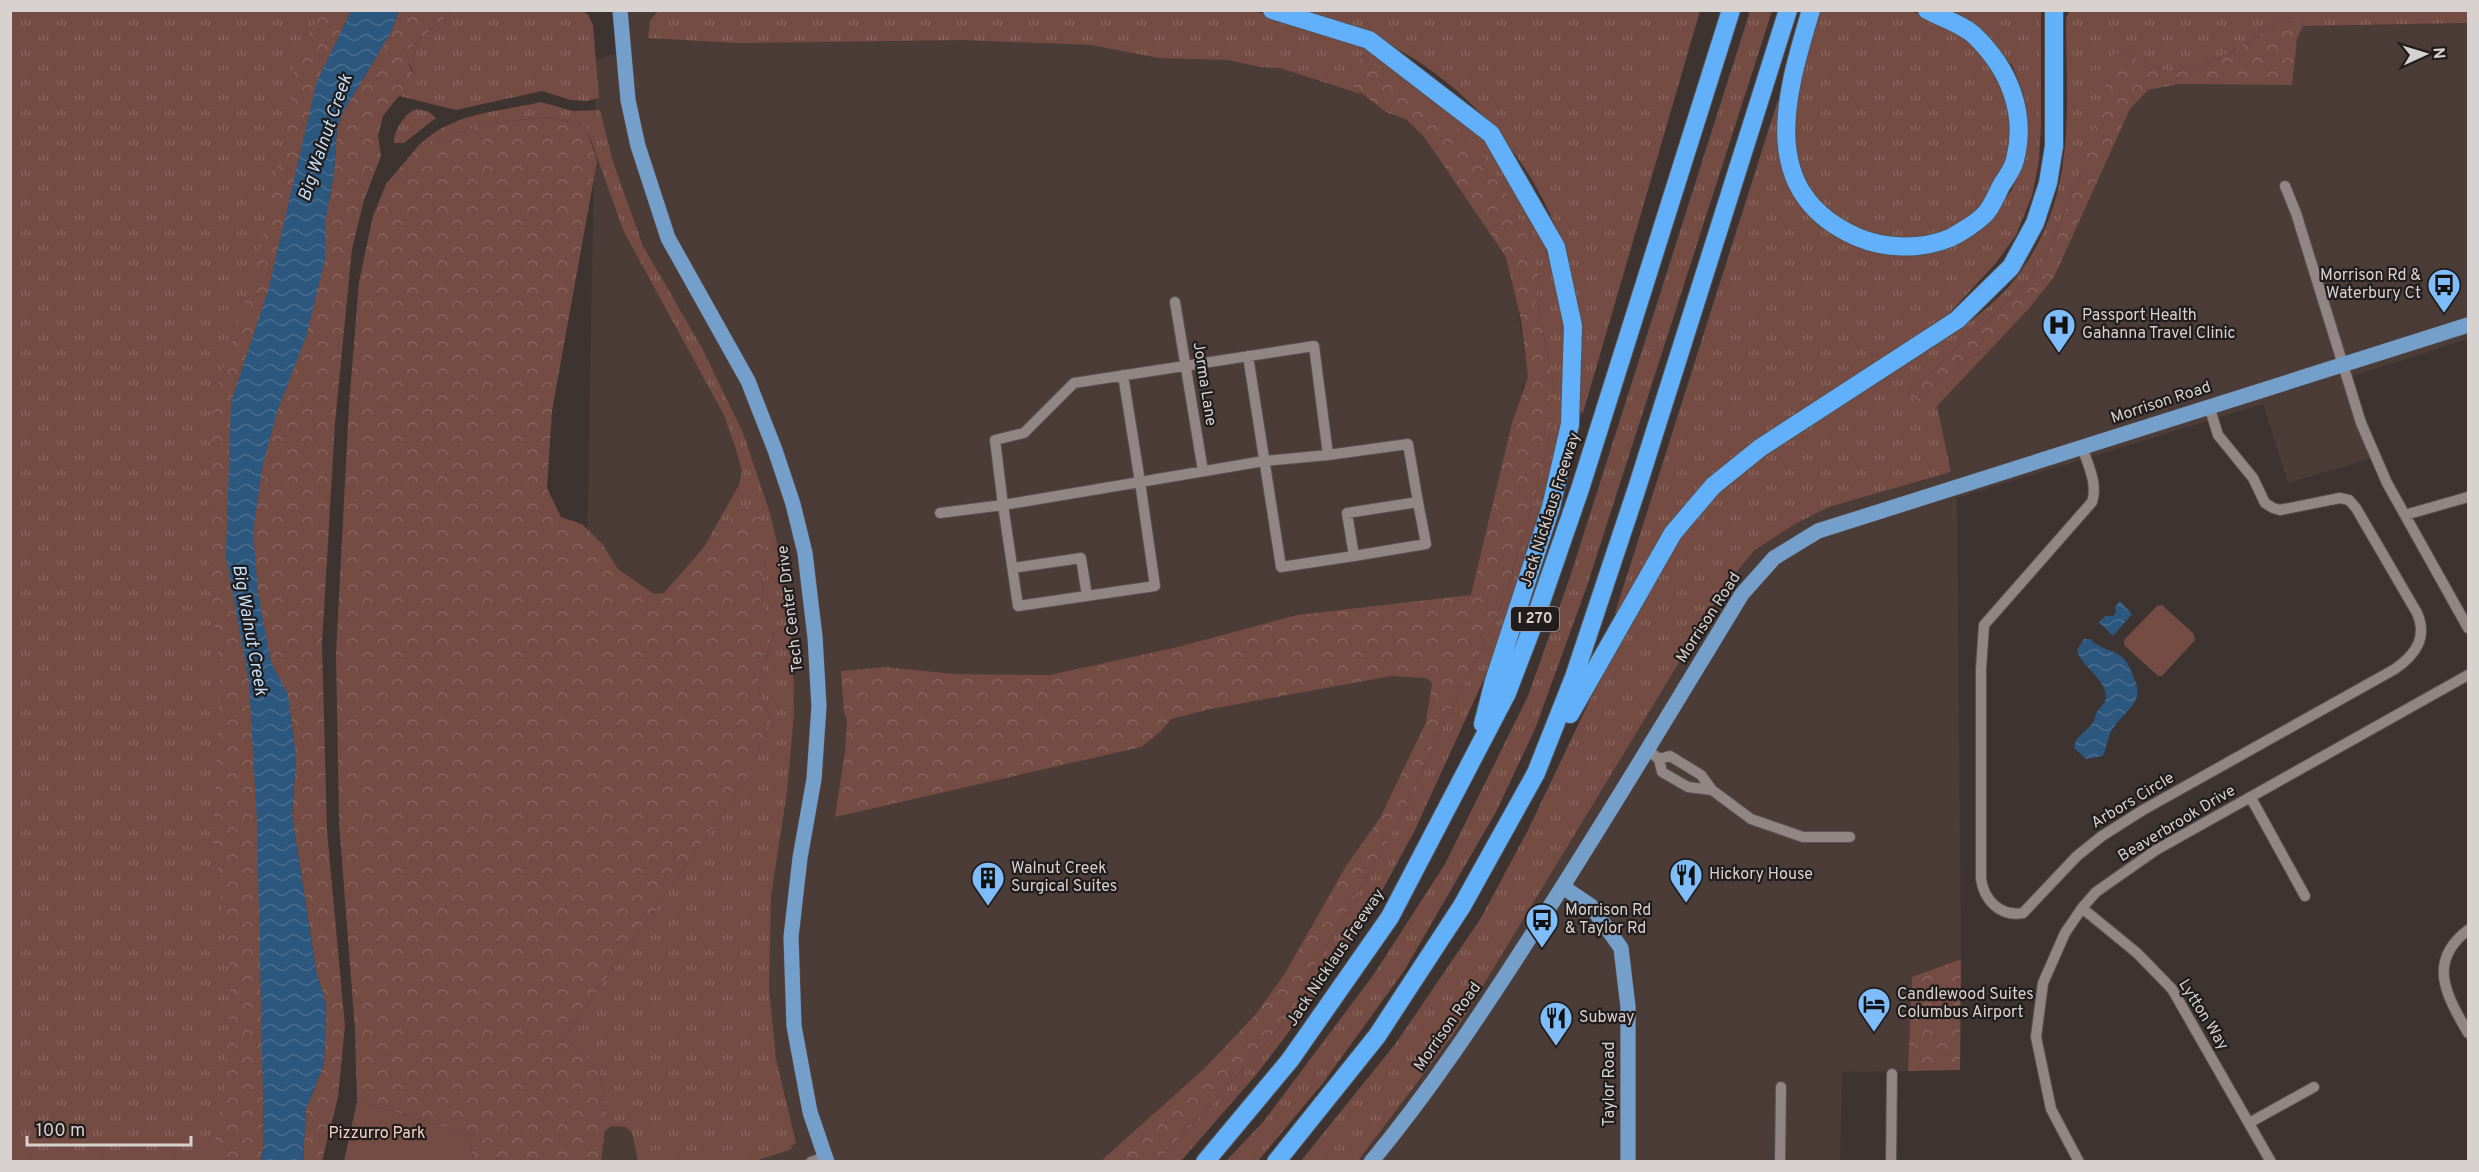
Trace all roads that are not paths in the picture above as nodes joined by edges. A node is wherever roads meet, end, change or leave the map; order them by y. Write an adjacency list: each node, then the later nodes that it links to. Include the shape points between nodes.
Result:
1 (620, 10): 48 (main road, Tech Center Drive, via 628,100 638,146 668,238 748,381 793,504 805,553 819,706 814,779 800,858 791,948 794,1026)
2 (1272, 10): 34 (highway, via 1369,40 1491,134 1556,247 1573,326 1570,424 1551,507 1494,681)
3 (1721, 10): 10 (highway)
4 (1731, 10): 10 (highway, Jack Nicklaus Freeway / I 270)
5 (1788, 10): 35 (highway, via 1633,499 1574,677)
6 (1811, 10): 7 (highway, via 1787,103 1786,140 1791,169 1801,191 1834,227 1872,243 1911,247 1950,238 1985,215 2015,162 2019,116 2004,71 1974,35)
7 (1928, 10)
8 (2054, 10): 35 (highway, via 2053,155 2035,223 2011,267 1957,320 1760,448 1713,486 1667,543)
9 (2285, 186): 14 (street)
10 (1659, 240): 34 (highway, Jack Nicklaus Freeway / I 270, via 1533,625 1507,693)
11 (1175, 302): 15 (street, Jorma Lane)
12 (2469, 325): 14 (main road, Morrison Road)
13 (1248, 356): 15 (street); 19 (street, via 1314,346); 20 (street)
14 (2344, 365): 17 (main road, Morrison Road); 27 (street, via 2361,423)
15 (1186, 366): 16 (street); 21 (street, Jorma Lane)
16 (1124, 375): 22 (street); 25 (street, via 1074,383 1024,433 995,440)
17 (2209, 406): 18 (main road, Morrison Road); 18 (street, Arbors Circle, via 2218,435 2253,478 2265,503 2280,510 2340,498 2349,500 2417,613 2421,639 2395,669 2102,836 2077,856 2023,914 2013,915 2004,913 1982,890 1984,625 2092,502 2093,481)
18 (2082, 447): 33 (main road, Morrison Road, via 1818,531 1774,558 1742,594)
19 (1328, 455): 20 (street); 24 (street, via 1408,444)
20 (1264, 461): 21 (street); 28 (street, via 1281,567)
21 (1203, 471): 22 (street)
22 (1140, 482): 25 (street); 30 (street, via 1155,586)
23 (2469, 497): 27 (street)
24 (1418, 502): 28 (street, via 1347,513); 28 (street, via 1426,544)
25 (1003, 505): 26 (street); 29 (street)
26 (940, 513)
27 (2405, 515): 31 (street)
28 (1354, 556)
29 (1013, 568): 30 (street, via 1081,558); 30 (street, via 1018,606)
30 (1087, 596)
31 (2469, 628)
32 (2469, 675): 37 (street, Beaverbrook Drive)
33 (1653, 754): 36 (street, via 1670,756 1694,770); 36 (street, via 1662,772 1688,787); 39 (main road, Morrison Road)
34 (1474, 756): 49 (highway, Jack Nicklaus Freeway / I 270, via 1390,917 1290,1060)
35 (1536, 773): 50 (highway, via 1462,906 1377,1036)
36 (1712, 790): 38 (street, via 1751,819 1803,837)
37 (2251, 798): 40 (street); 41 (street, Beaverbrook Drive, via 2156,850 2096,892)
38 (1850, 837)
39 (1563, 887): 51 (main road, Morrison Road, via 1473,1026); 52 (main road, Taylor Road, via 1591,906 1621,948 1628,1007)
40 (2305, 896)
41 (2082, 908): 47 (street, Lytton Way, via 2137,953 2172,989); 55 (street, Beaverbrook Drive, via 2065,933 2043,982 2036,1037 2051,1109)
42 (2469, 930): 43 (street, via 2452,945 2445,961 2443,982)
43 (2469, 1033)
44 (1892, 1074): 54 (street)
45 (2314, 1087): 47 (street)
46 (1781, 1088): 53 (street)
47 (2249, 1123): 56 (street, Lytton Way)
48 (821, 1160)
49 (1204, 1161)
50 (1276, 1161)
51 (1371, 1161)
52 (1628, 1161)
53 (1780, 1161)
54 (1891, 1161)
55 (2079, 1161)
56 (2271, 1161)

